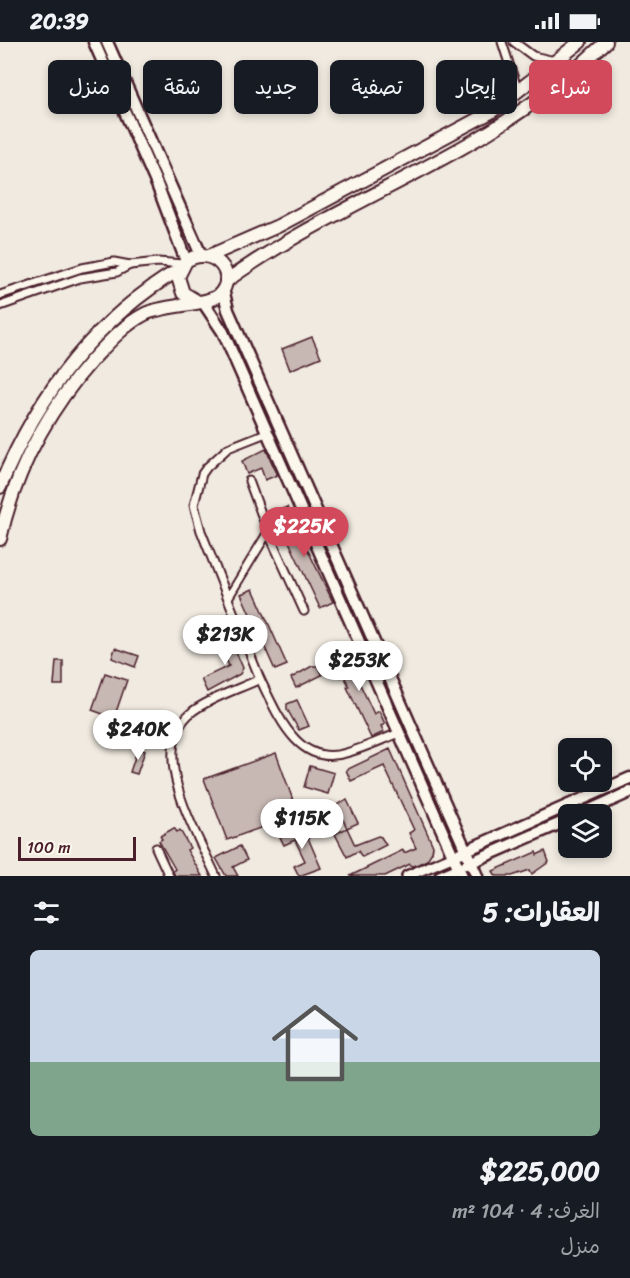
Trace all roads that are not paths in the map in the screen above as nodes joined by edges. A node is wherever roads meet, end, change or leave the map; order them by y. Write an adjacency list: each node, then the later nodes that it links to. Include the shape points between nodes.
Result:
1 (94, 42): 13 (main road, via 158,187)
2 (107, 42): 11 (main road)
3 (502, 42): 10 (street)
4 (514, 42): 7 (street, via 533,56)
5 (580, 42): 8 (main road)
6 (606, 42): 14 (main road, via 550,90 465,146 310,228)
7 (552, 60)
8 (558, 60)
9 (529, 84): 10 (main road)
10 (519, 92): 11 (main road, via 474,122 367,180 278,226)
11 (205, 255): 13 (main road); 14 (main road, via 222,265)
12 (130, 265): 13 (street); 15 (street, via 114,262 82,267); 17 (street)
13 (183, 265): 16 (main road, via 178,277 183,293); 20 (main road, via 124,307 90,340 21,438)
14 (225, 285): 16 (main road, via 214,299); 32 (main road, via 228,310)
15 (0, 295)
16 (201, 302): 18 (main road, via 223,332); 22 (main road, via 145,314 122,329 75,380 51,413 20,474)
17 (0, 306)
18 (266, 433): 23 (street, via 228,448 207,467 194,505); 26 (main road)
19 (249, 480): 21 (street)
20 (0, 487)
21 (268, 532): 23 (street); 24 (street)
22 (0, 539)
23 (228, 598): 25 (street)
24 (304, 611)
25 (260, 679): 26 (street, via 292,739 319,754 345,754); 37 (street, via 194,710 173,736 172,766 178,786)
26 (399, 733): 33 (main road)
27 (630, 778): 32 (main road)
28 (630, 792): 29 (main road)
29 (603, 804)
30 (558, 824): 34 (main road)
31 (156, 848): 36 (street)
32 (467, 849): 33 (main road); 34 (main road)
33 (454, 856): 35 (main road); 38 (street)
34 (471, 861): 35 (main road); 40 (main road)
35 (460, 872): 39 (street)
36 (169, 876)
37 (216, 876)
38 (407, 876)
39 (440, 876)
40 (477, 876)

